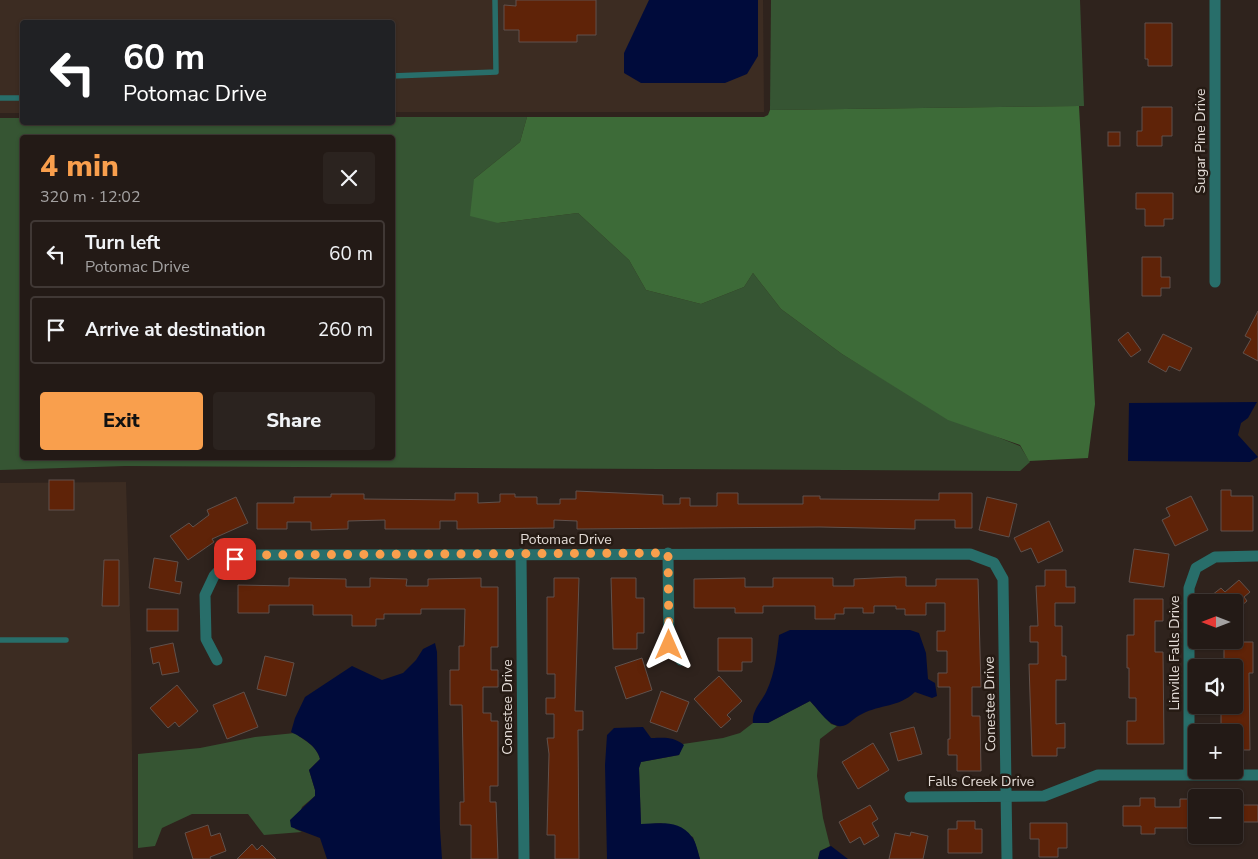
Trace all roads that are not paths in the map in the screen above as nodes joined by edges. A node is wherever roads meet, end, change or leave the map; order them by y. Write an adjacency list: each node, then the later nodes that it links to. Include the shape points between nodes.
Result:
1 (495, 0): 3 (lane, via 496,72)
2 (1214, 0): 6 (street, Sugar Pine Drive)
3 (395, 76)
4 (0, 98): 5 (lane)
5 (20, 98)
6 (1215, 282)
7 (668, 553): 8 (street, Potomac Drive); 10 (street, Potomac Drive, via 970,554 994,563); 14 (street, via 669,645)
8 (521, 554): 13 (street, Potomac Drive, via 245,555 225,564 214,576 205,595 206,639); 21 (street, Conestee Drive)
9 (1258, 556): 15 (street, Linville Falls Drive, via 1215,557 1196,568 1189,588)
10 (1003, 579): 20 (street, Conestee Drive)
11 (0, 640): 12 (lane)
12 (66, 640)
13 (217, 660)
14 (681, 660)
15 (1189, 724)
16 (1188, 774): 20 (street, Falls Creek Drive, via 1098,775 1044,796)
17 (1243, 775): 18 (street, Falls Creek Drive)
18 (1258, 775)
19 (910, 797): 20 (street, Falls Creek Drive)
20 (1006, 797): 22 (street, Conestee Drive)
21 (524, 859)
22 (1007, 859)

